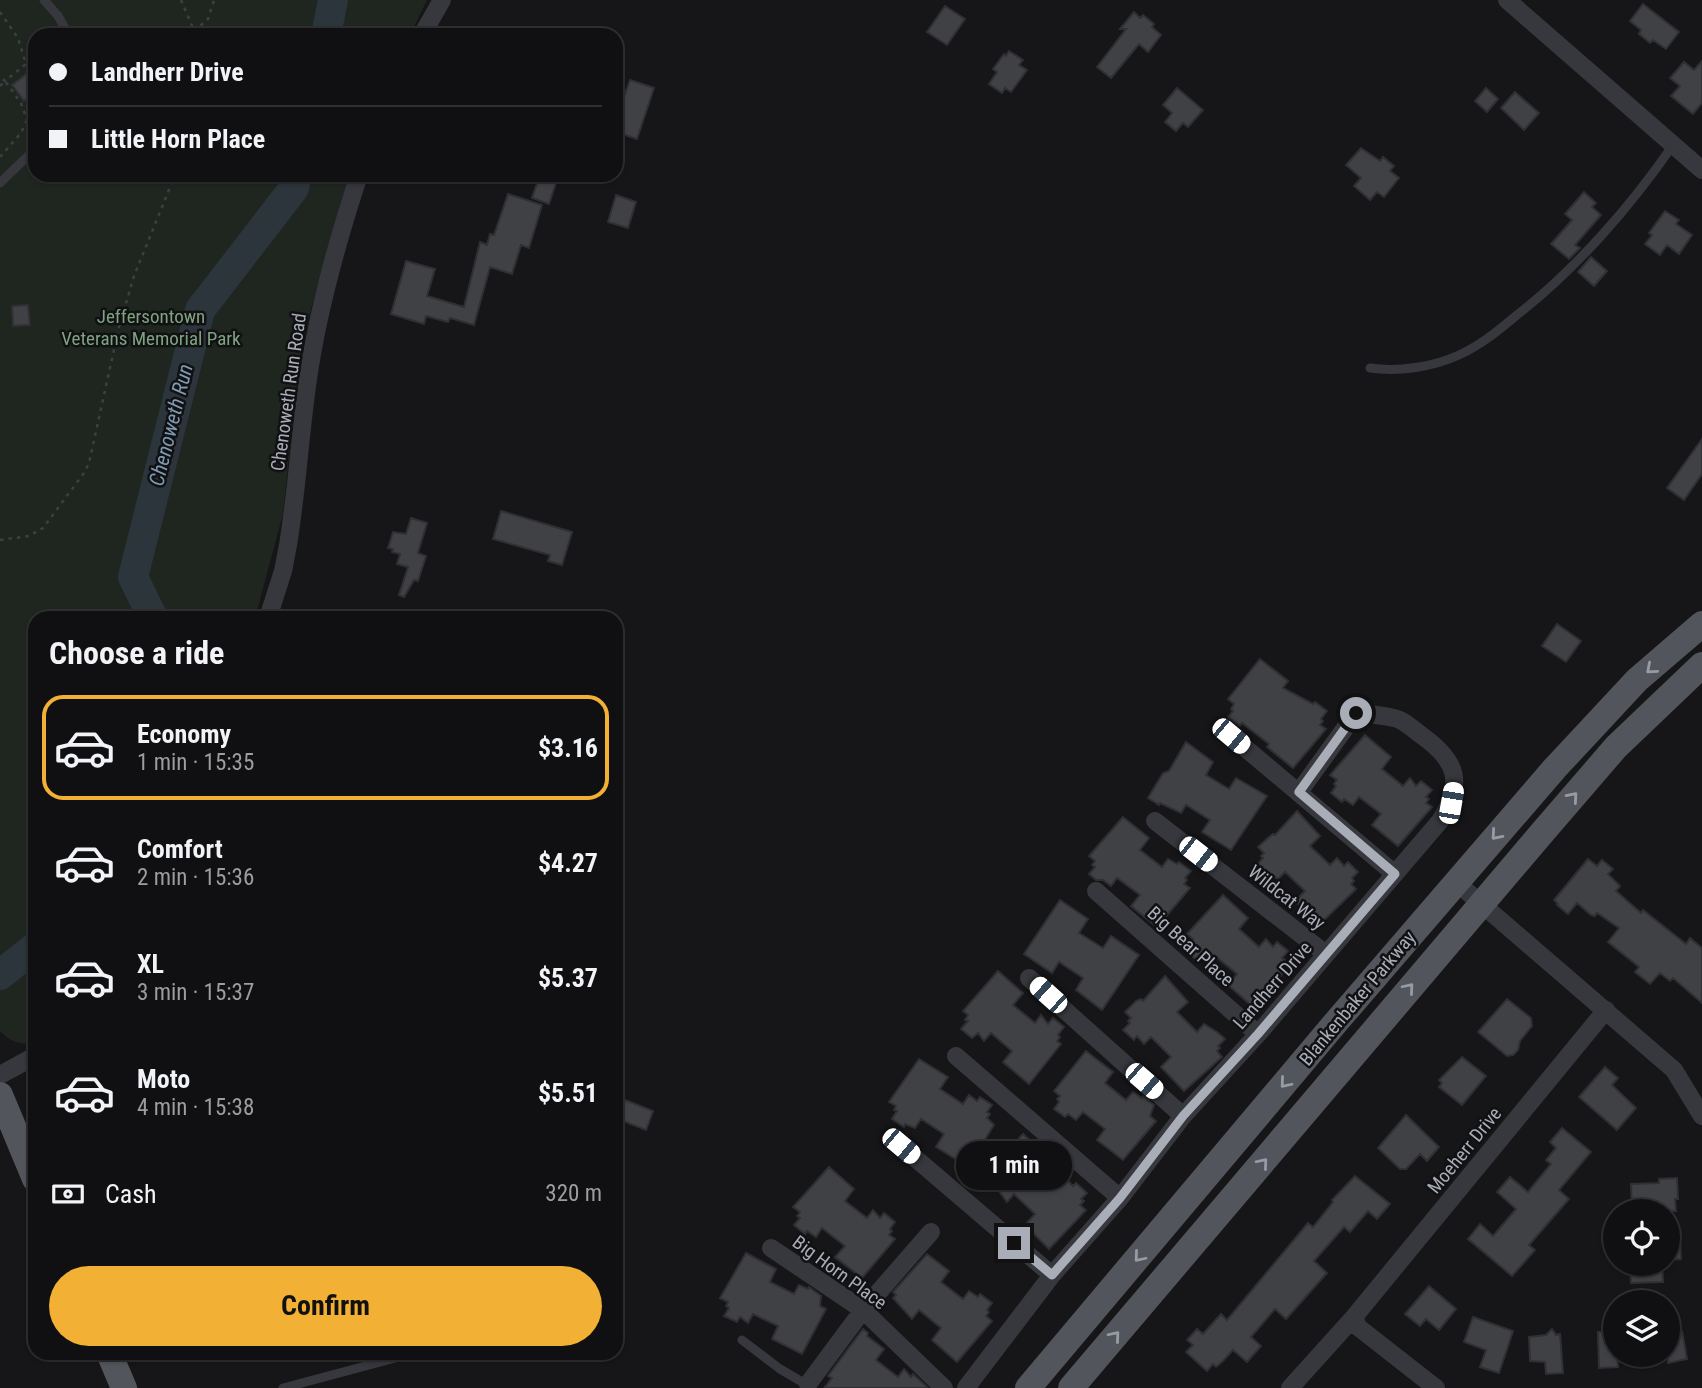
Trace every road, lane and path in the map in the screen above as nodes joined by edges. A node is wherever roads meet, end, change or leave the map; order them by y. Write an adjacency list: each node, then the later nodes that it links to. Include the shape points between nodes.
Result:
1 (44, 0): 7 (lane)
2 (181, 0): 8 (path)
3 (214, 0): 9 (path)
4 (442, 0): 10 (street)
5 (1507, 0): 16 (street)
6 (0, 12): 11 (path, via 18,38)
7 (66, 28)
8 (193, 28)
9 (200, 28)
10 (426, 28)
11 (26, 64): 13 (path)
12 (0, 77): 13 (path)
13 (5, 81): 14 (path); 15 (path)
14 (0, 86)
15 (27, 120): 18 (path)
16 (1673, 145): 19 (street); 23 (lane, via 1570,269 1494,334 1444,360 1404,368)
17 (28, 156): 22 (lane)
18 (0, 157)
19 (1701, 168)
20 (172, 182): 24 (path, via 118,327 85,472 43,527 29,536)
21 (357, 182): 25 (street, Chenoweth Run Road, via 318,319 288,545)
22 (0, 183)
23 (1370, 368)
24 (0, 540)
25 (270, 611)
26 (1702, 624): 32 (main road, Blankenbaker Parkway, one-way to 32, via 1602,716)
27 (1702, 665): 34 (main road, Blankenbaker Parkway, one-way to 27, via 1616,747)
28 (1231, 736): 29 (street)
29 (1299, 792): 31 (street); 31 (street, Landherr Drive, via 1356,713 1397,718 1440,748 1450,762 1455,783 1451,803)
30 (1156, 821): 35 (street, Wildcat Way)
31 (1395, 874): 35 (street, Landherr Drive)
32 (1456, 882): 34 (street); 61 (main road, Blankenbaker Parkway, one-way to 61)
33 (1096, 891): 38 (street, Big Bear Place)
34 (1480, 903): 37 (street); 62 (main road, Blankenbaker Parkway, one-way to 34)
35 (1326, 954): 38 (street, Landherr Drive)
36 (1029, 978): 43 (street)
37 (1606, 1010): 44 (street, via 1674,1070); 52 (street, Moeherr Drive)
38 (1258, 1034): 43 (street, Landherr Drive)
39 (956, 1056): 47 (street)
40 (28, 1060): 41 (street)
41 (0, 1075)
42 (0, 1095): 46 (main road)
43 (1183, 1116): 47 (street, Landherr Drive)
44 (1702, 1116)
45 (901, 1146): 50 (street)
46 (28, 1162)
47 (1120, 1198): 50 (street, Landherr Drive)
48 (931, 1232): 51 (street)
49 (771, 1248): 51 (street, Big Horn Place)
50 (1052, 1275): 60 (street, Landherr Drive)
51 (863, 1310): 56 (street); 59 (street, Big Horn Place)
52 (1354, 1317): 63 (street, Moeherr Drive); 64 (street, via 1358,1327)
53 (742, 1340): 56 (lane)
54 (112, 1360): 57 (main road)
55 (388, 1360): 58 (lane)
56 (809, 1386)
57 (124, 1388)
58 (283, 1388)
59 (944, 1388)
60 (966, 1388)
61 (1028, 1388)
62 (1071, 1388)
63 (1290, 1388)
64 (1436, 1388)

